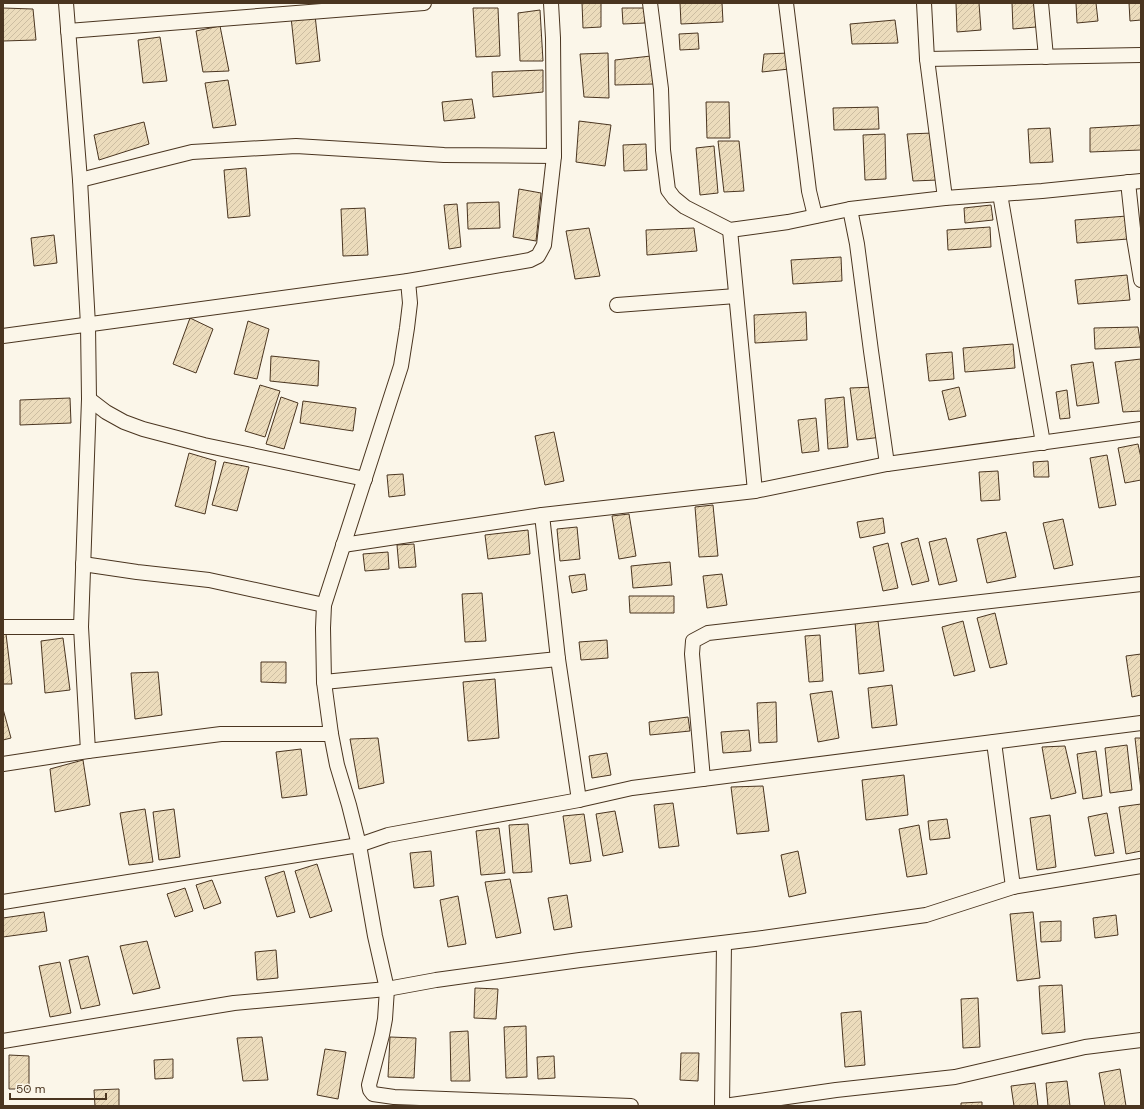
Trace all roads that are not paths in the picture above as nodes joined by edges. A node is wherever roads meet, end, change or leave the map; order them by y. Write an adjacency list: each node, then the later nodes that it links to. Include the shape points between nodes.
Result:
1 (66, 3): 8 (street)
2 (424, 3): 8 (street)
3 (551, 3): 12 (street)
4 (650, 3): 19 (street, via 661,89 663,150 668,190 684,207)
5 (786, 3): 18 (street, via 809,191)
6 (924, 3): 11 (street)
7 (1041, 3): 10 (street)
8 (68, 31): 13 (street)
9 (1141, 55): 10 (street)
10 (1046, 57): 11 (street)
11 (927, 58): 16 (street)
12 (554, 156): 13 (street, via 444,155 296,146 192,152); 21 (street, via 544,245 538,256 530,260)
13 (80, 180): 24 (street)
14 (1135, 182): 15 (street); 20 (street, via 1134,238)
15 (1000, 194): 16 (street); 28 (street)
16 (945, 198): 17 (street)
17 (850, 209): 18 (street); 29 (street)
18 (815, 216): 19 (street)
19 (730, 230): 22 (street)
20 (1141, 280)
21 (408, 281): 24 (street); 30 (street, via 408,328 400,366)
22 (736, 296): 23 (street); 31 (street)
23 (617, 305)
24 (88, 325): 25 (street); 26 (street)
25 (3, 336)
26 (89, 399): 30 (street, via 106,412 143,430); 34 (street)
27 (1141, 429): 28 (street)
28 (1043, 443): 29 (street)
29 (887, 464): 31 (street)
30 (365, 478): 33 (street)
31 (755, 492): 32 (street)
32 (542, 516): 33 (street); 39 (street)
33 (343, 545): 36 (street)
34 (83, 564): 36 (street, via 210,580); 38 (street)
35 (1141, 584): 46 (street, via 708,633 694,641 692,654)
36 (324, 605): 40 (street)
37 (3, 627): 38 (street)
38 (81, 627): 44 (street)
39 (558, 660): 40 (street); 47 (street)
40 (324, 682): 42 (street)
41 (1141, 722): 43 (street)
42 (332, 734): 44 (street, via 221,734); 48 (street, via 337,765)
43 (994, 742): 46 (street); 50 (street)
44 (88, 751): 45 (street)
45 (3, 764)
46 (703, 780): 47 (street, via 632,788)
47 (579, 800): 48 (street, via 388,835)
48 (358, 845): 51 (street); 53 (street)
49 (1141, 866): 50 (street)
50 (1013, 887): 52 (street, via 926,915)
51 (3, 902)
52 (724, 943): 53 (street, via 580,960); 57 (street)
53 (387, 989): 55 (street, via 234,1002); 56 (street, via 382,1035 369,1085 373,1094 394,1097)
54 (1141, 1040): 57 (street, via 1085,1047 955,1077)
55 (3, 1041)
56 (631, 1106)
57 (723, 1106)

